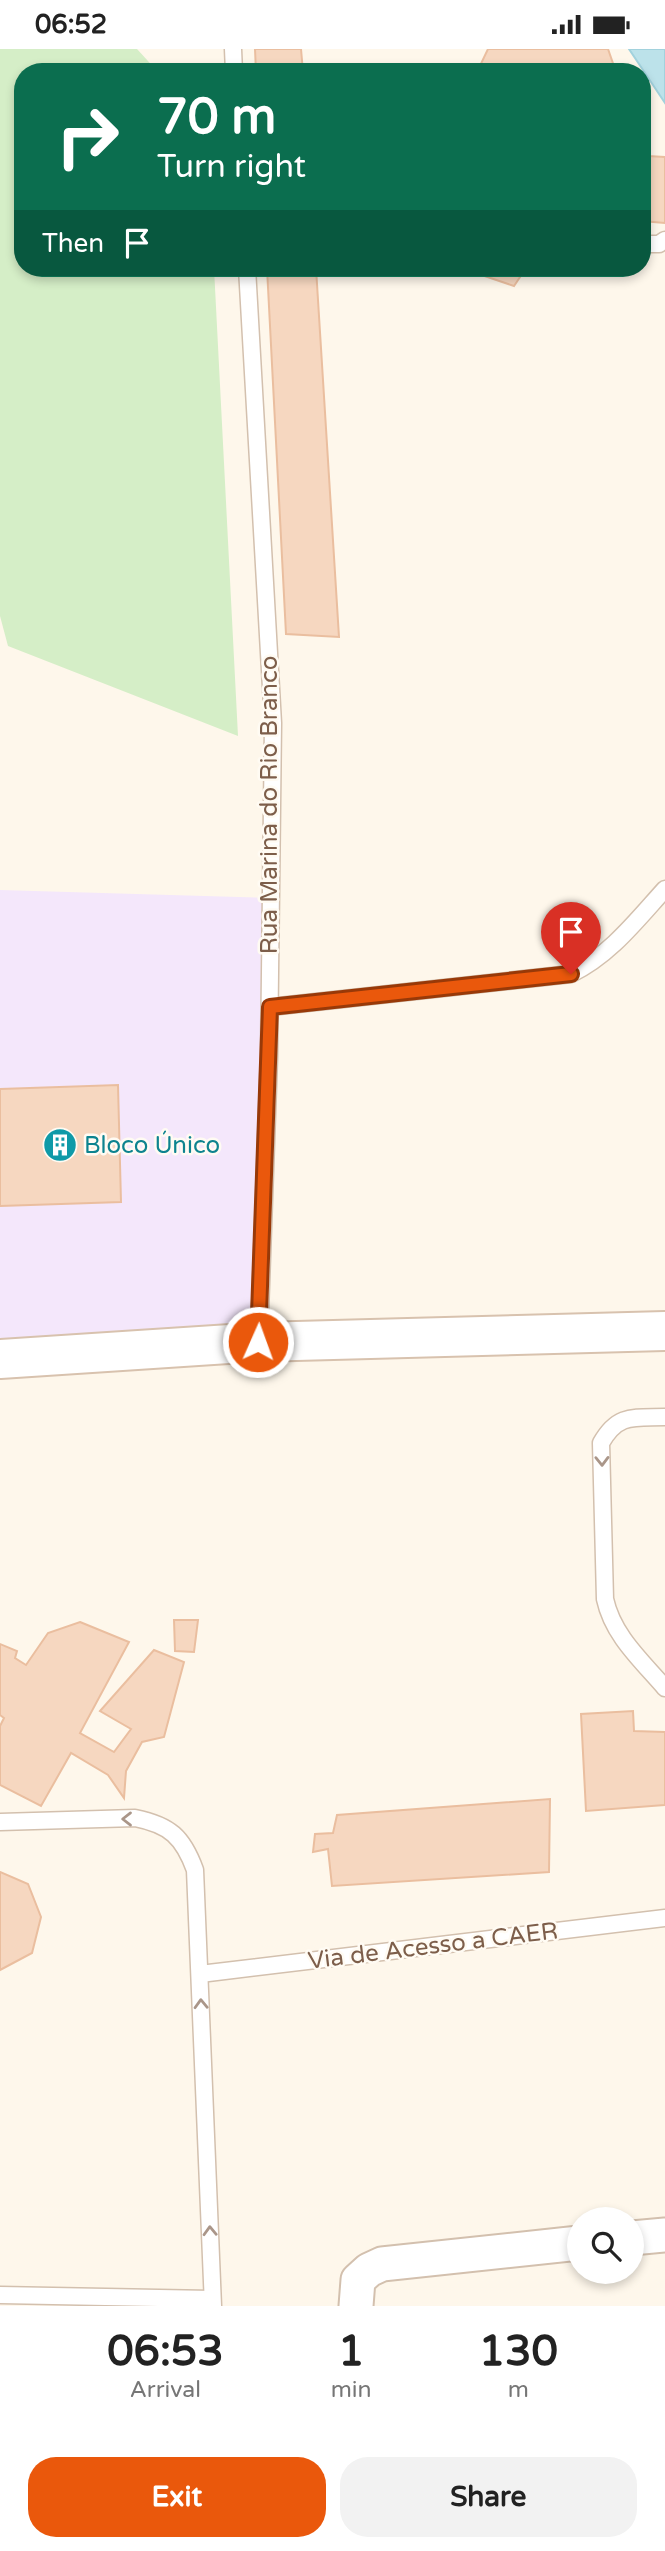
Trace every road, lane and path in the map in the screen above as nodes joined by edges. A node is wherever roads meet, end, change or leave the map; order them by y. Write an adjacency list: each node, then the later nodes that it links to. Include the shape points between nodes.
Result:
1 (248, 277): 3 (lane, Rua Marina do Rio Branco, via 273,723)
2 (665, 889): 3 (lane, via 612,948 571,974)
3 (270, 1007): 5 (lane, Rua Marina do Rio Branco)
4 (665, 1331): 5 (street)
5 (258, 1342): 6 (street)
6 (0, 1359)
7 (665, 1417): 8 (lane, one-way to 8, via 623,1419 609,1429 601,1443 609,1616)
8 (665, 1688)
9 (0, 1822): 11 (lane, one-way to 9, via 195,1870 187,1848 174,1833 135,1818)
10 (665, 1918): 11 (lane, Via de Acesso a CAER)
11 (200, 1974): 16 (lane, one-way to 11)
12 (665, 2235): 13 (street)
13 (644, 2237)
14 (567, 2244): 17 (street, via 382,2263 358,2280)
15 (0, 2295): 16 (lane)
16 (212, 2303)
17 (356, 2306)

